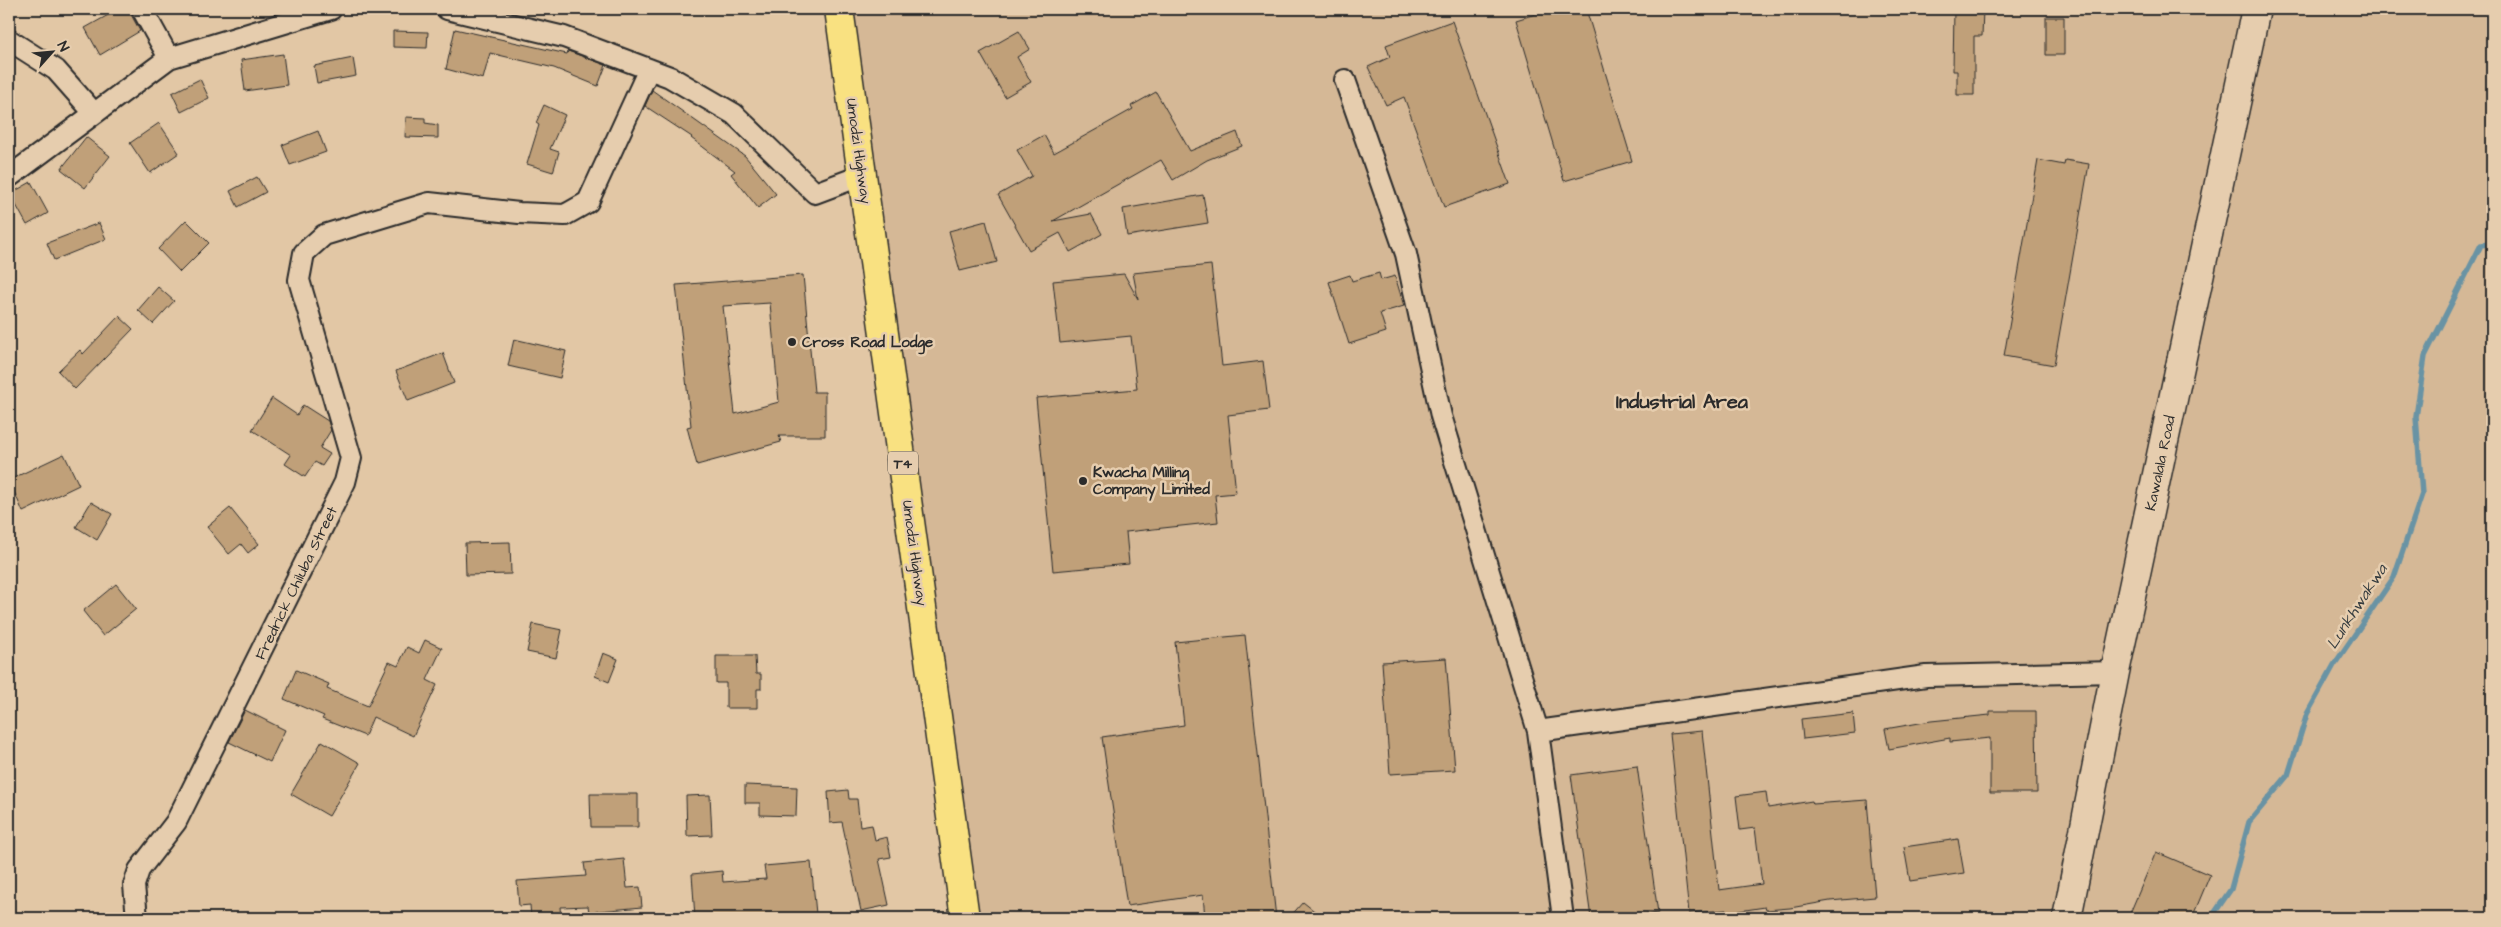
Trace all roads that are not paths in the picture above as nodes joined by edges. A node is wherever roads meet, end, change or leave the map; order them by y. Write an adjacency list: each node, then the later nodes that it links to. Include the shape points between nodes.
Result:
1 (142, 9): 7 (street)
2 (331, 9): 7 (street)
3 (447, 9): 8 (street, via 564,37)
4 (839, 9): 11 (highway, Umodzi Highway / T4)
5 (2256, 9): 13 (street, Kawalala Road)
6 (9, 40): 10 (street, via 56,70)
7 (169, 58): 10 (street)
8 (649, 69): 11 (street, via 670,77 734,114 815,193); 15 (street, Fredrick Chiluba Street, via 588,202 565,215 429,203 324,235 304,252 299,280 351,458 345,482 176,822 139,870 134,885)
9 (1345, 80): 14 (street, via 1406,254 1441,416)
10 (94, 112): 12 (street)
11 (863, 175): 16 (highway, Umodzi Highway / T4)
12 (9, 177)
13 (2115, 672): 14 (street, via 1926,676); 18 (street, Kawalala Road)
14 (1538, 731): 17 (street)
15 (137, 918)
16 (965, 918)
17 (1563, 918)
18 (2067, 918)

